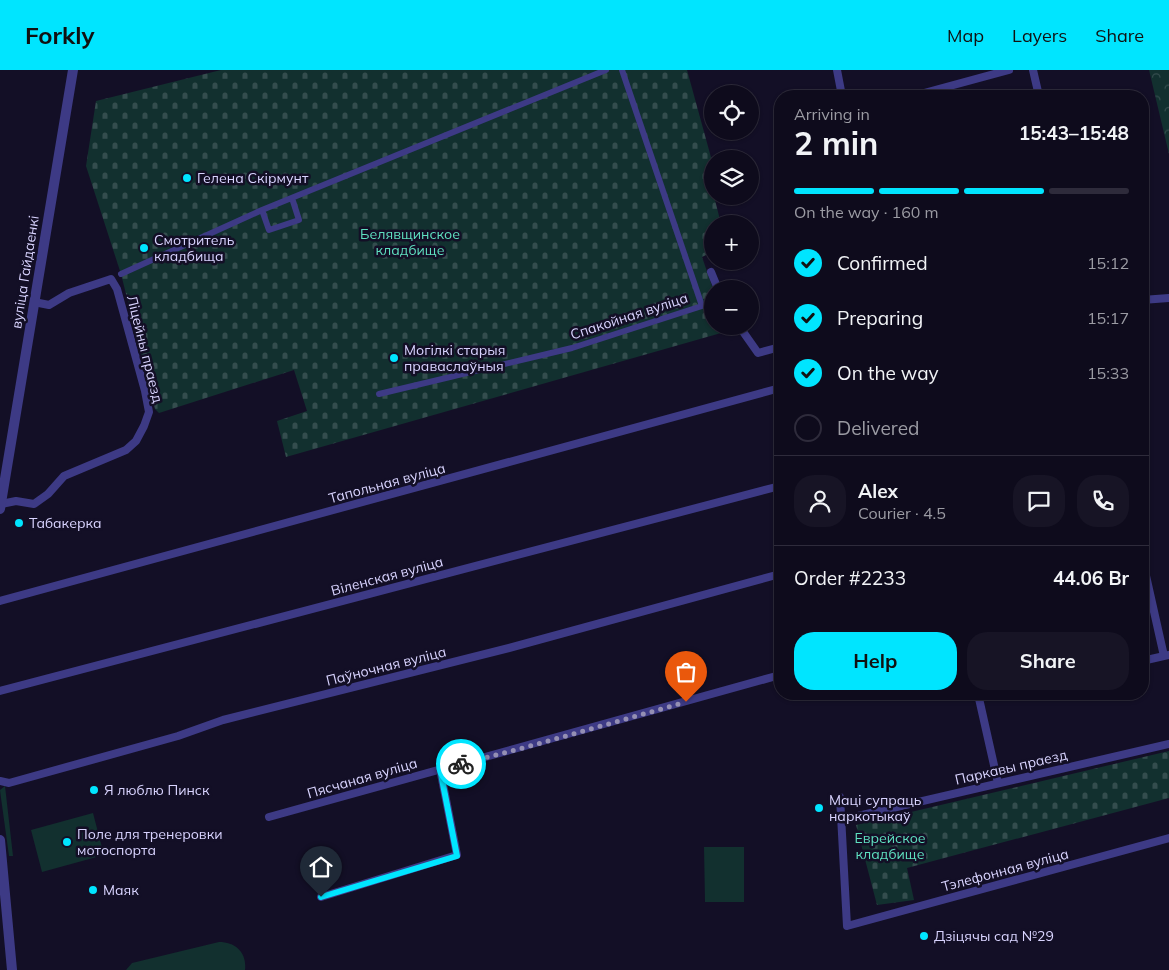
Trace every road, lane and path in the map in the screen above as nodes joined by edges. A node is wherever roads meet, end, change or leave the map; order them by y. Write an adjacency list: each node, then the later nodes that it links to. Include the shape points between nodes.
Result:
1 (73, 70): 17 (street, вуліца Гайдаенкі)
2 (606, 70): 10 (street)
3 (622, 70): 21 (street, Спакойная вуліца, via 702,306 572,348)
4 (836, 70): 7 (street)
5 (1009, 70): 8 (street)
6 (1033, 70): 9 (street)
7 (841, 90)
8 (935, 90)
9 (1038, 90)
10 (292, 198): 11 (street); 11 (street, via 298,220 269,230)
11 (262, 210): 13 (street)
12 (711, 272): 14 (street)
13 (121, 274)
14 (714, 280)
15 (1169, 298): 16 (street)
16 (1149, 299)
17 (34, 302): 23 (street, вуліца Гайдаенкі); 23 (street, Ліцейны праезд, via 49,305 69,293 111,279 117,289 149,412 136,441 126,450 64,476 34,504 16,501)
18 (745, 335): 19 (street, via 758,353)
19 (774, 349)
20 (774, 390): 27 (street, Тапольная вуліца)
21 (379, 394)
22 (774, 488): 31 (street, Віленская вуліца)
23 (0, 504): 24 (street, вуліца Гайдаенкі)
24 (0, 509)
25 (774, 576): 35 (street, Паўночная вуліца, via 223,720 178,736 9,783)
26 (1149, 587): 28 (street)
27 (0, 601)
28 (1166, 656): 29 (street)
29 (1149, 660)
30 (774, 677): 34 (street, Пясчаная вуліца)
31 (0, 691)
32 (979, 700): 36 (street)
33 (1169, 744): 36 (street, Паркавы праезд)
34 (440, 769): 39 (street, Пясчаная вуліца); 43 (street, via 457,856)
35 (0, 781)
36 (998, 782): 38 (street, Паркавы праезд)
37 (840, 797): 40 (street, Тэлефонная вуліца, via 847,926)
38 (858, 816)
39 (269, 818)
40 (1169, 838)
41 (0, 840): 42 (street)
42 (2, 889): 44 (street)
43 (321, 897)
44 (12, 970)

